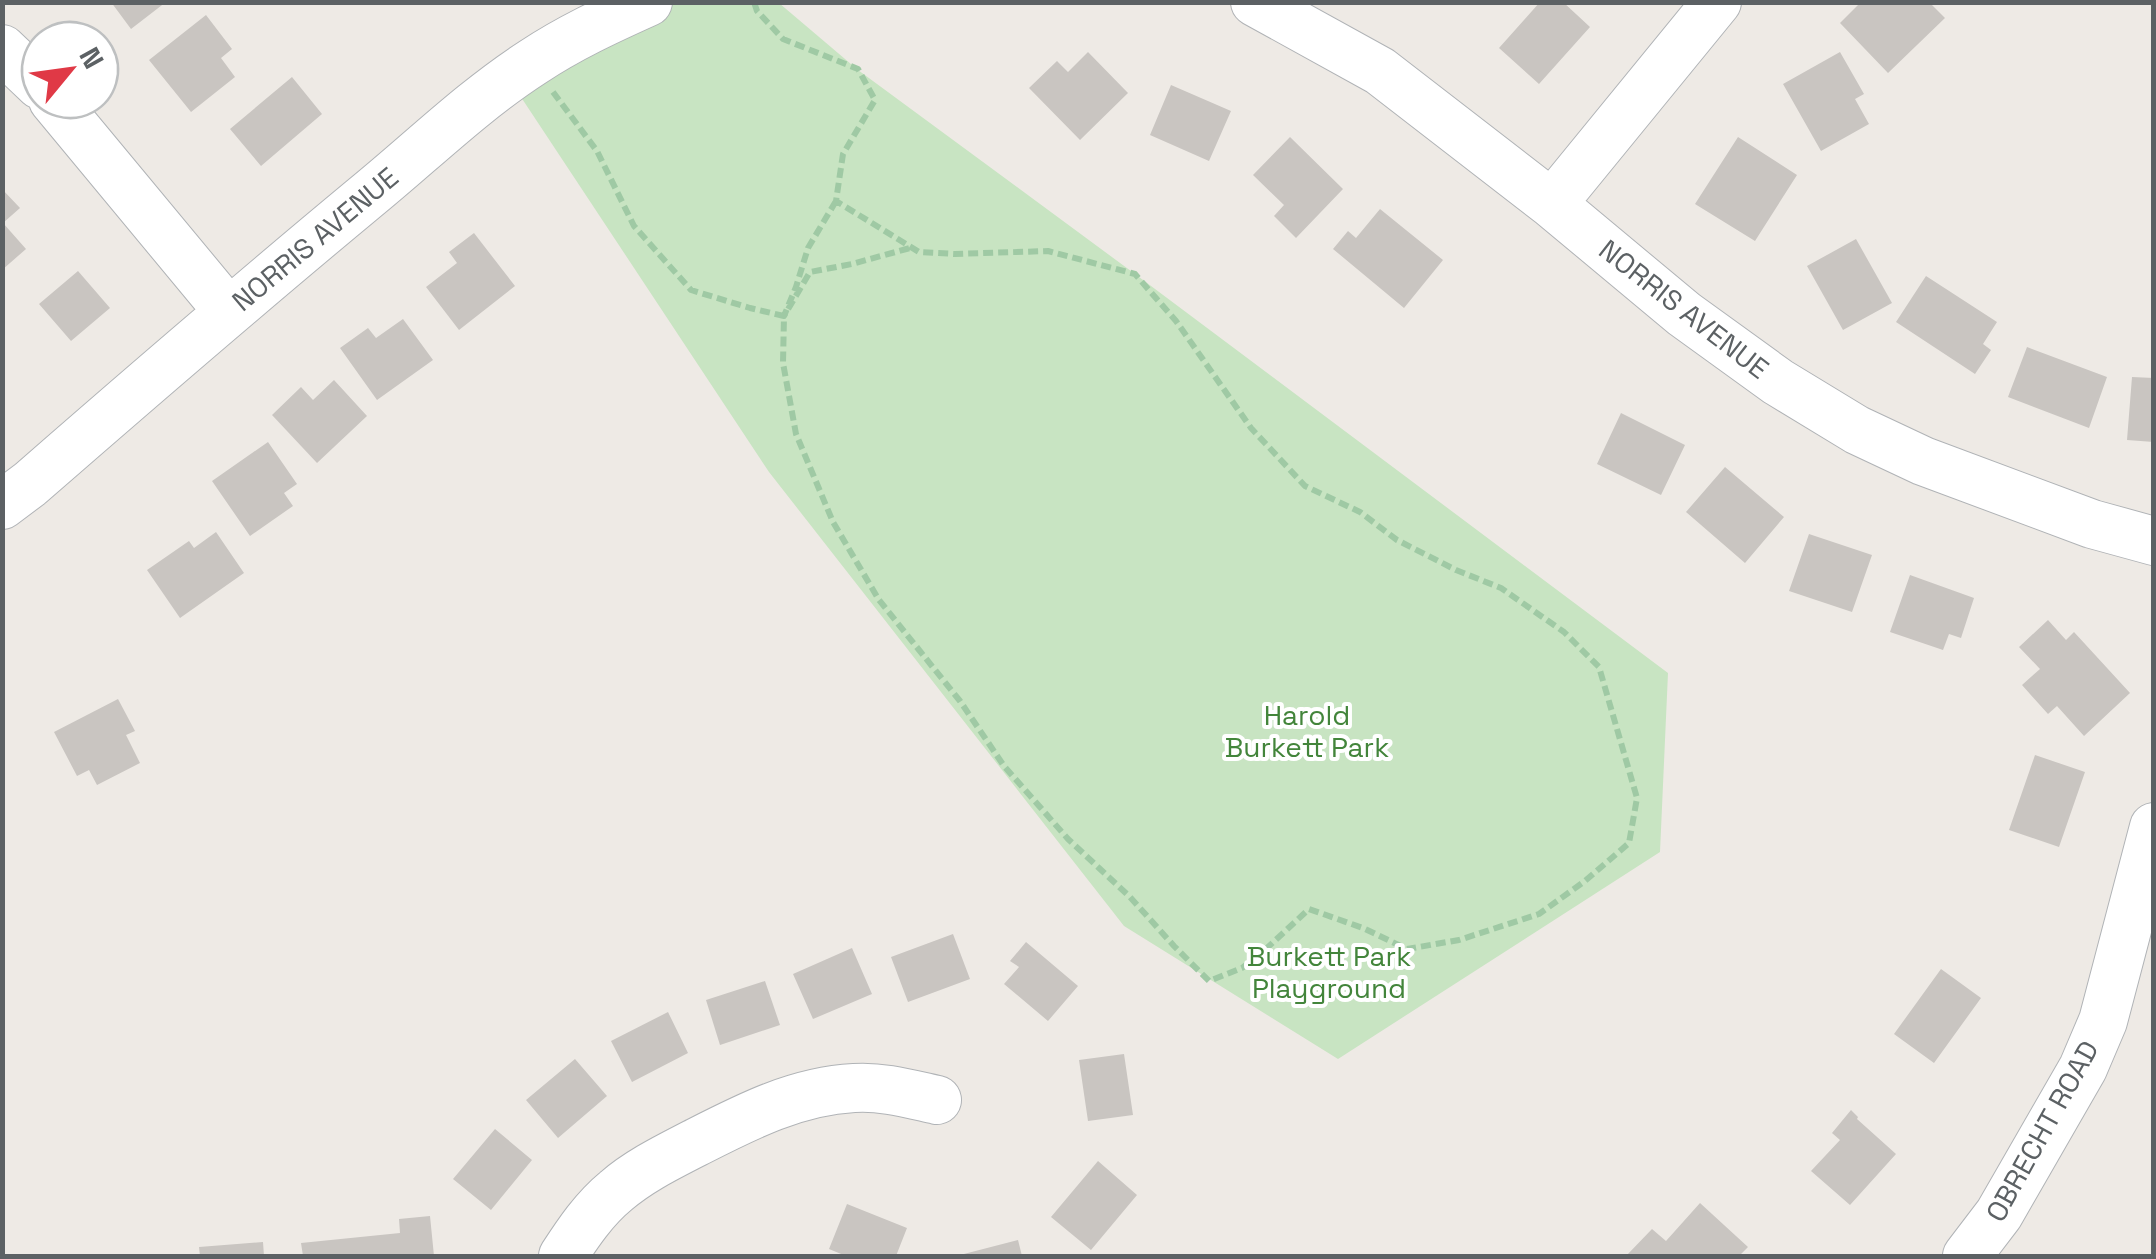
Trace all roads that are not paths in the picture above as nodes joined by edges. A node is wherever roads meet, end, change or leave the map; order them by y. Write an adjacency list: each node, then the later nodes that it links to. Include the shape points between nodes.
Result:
1 (648, 2): 8 (street, NORRIS AVENUE, via 533,62 458,117)
2 (1255, 2): 7 (street, NORRIS AVENUE, via 1380,71)
3 (1717, 2): 7 (street)
4 (2, 48): 5 (street)
5 (20, 66)
6 (70, 120): 8 (street)
7 (1552, 204): 10 (street, NORRIS AVENUE, via 1684,314 1856,430 2092,524)
8 (228, 311): 9 (street, NORRIS AVENUE)
9 (2, 505)
10 (2154, 541)
11 (2154, 828): 14 (street, OBRECHT ROAD, via 2108,1005 2083,1068 1999,1214)
12 (937, 1100): 13 (street, via 858,1087 758,1112 614,1192)
13 (563, 1256)
14 (1966, 1256)

